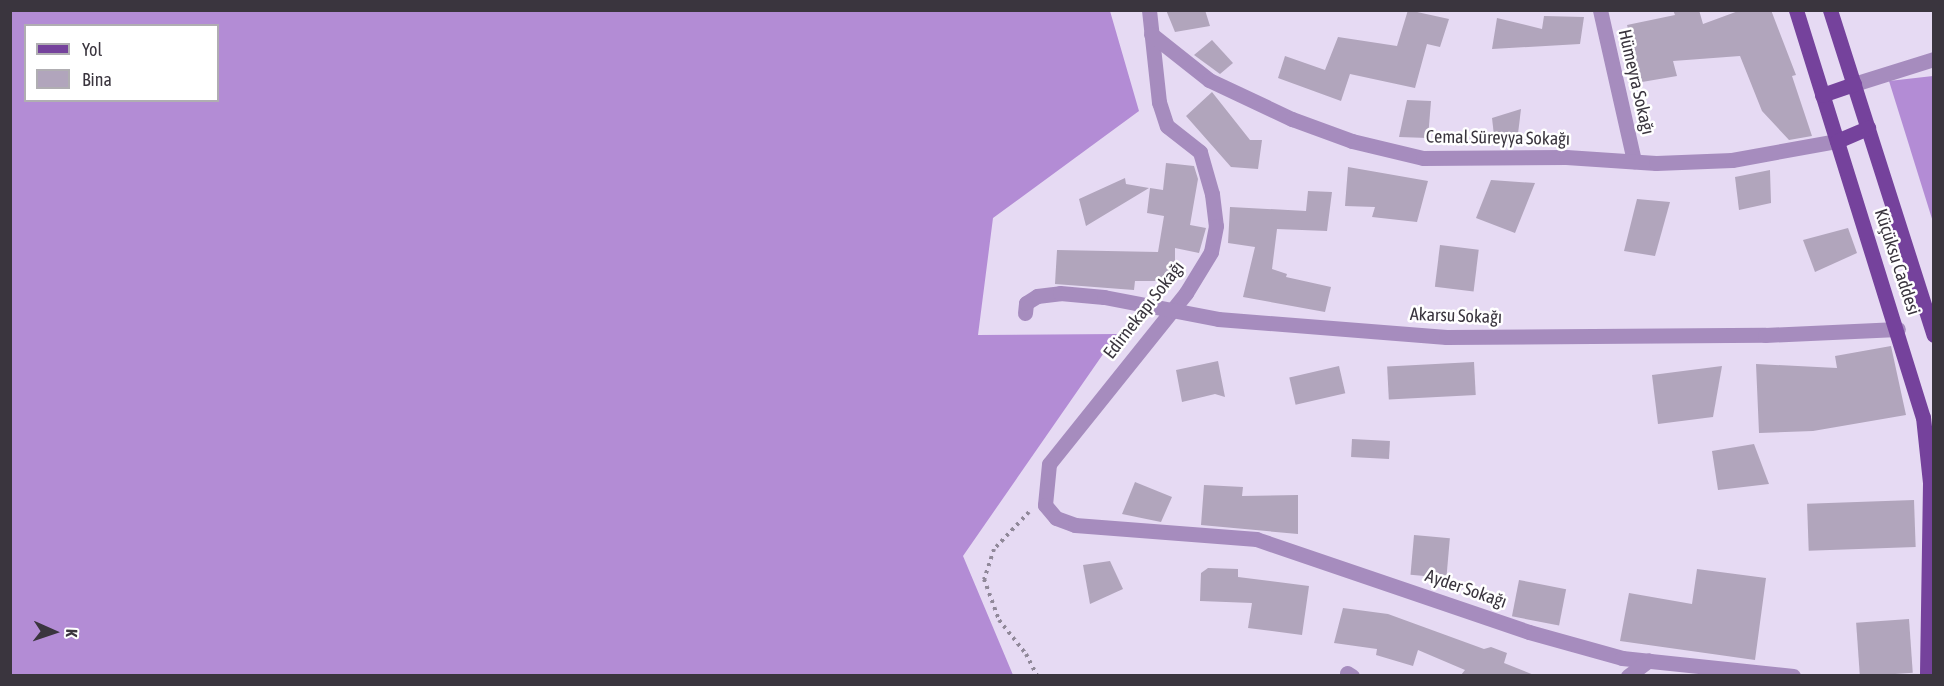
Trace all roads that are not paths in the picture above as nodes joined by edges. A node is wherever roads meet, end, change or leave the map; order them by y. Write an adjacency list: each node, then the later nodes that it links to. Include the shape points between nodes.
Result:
1 (1149, 10): 5 (street, Edirnekapı Sokağı)
2 (1600, 10): 11 (street, Hümeyra Sokağı)
3 (1796, 10): 8 (main road, Küçüksu Caddesi)
4 (1830, 10): 7 (main road, Küçüksu Caddesi)
5 (1151, 34): 11 (street, Cemal Süreyya Sokağı, via 1209,80 1292,119 1352,141 1423,158); 12 (street, Edirnekapı Sokağı, via 1159,102 1167,126 1200,152 1216,226 1211,252)
6 (1934, 59): 7 (street)
7 (1854, 84): 8 (main road); 9 (main road, Küçüksu Caddesi)
8 (1822, 95): 10 (main road, Küçüksu Caddesi)
9 (1868, 128): 10 (main road); 15 (main road, Küçüksu Caddesi)
10 (1837, 141): 11 (street, Cemal Süreyya Sokağı, via 1732,160); 14 (main road, Küçüksu Caddesi)
11 (1634, 161)
12 (1173, 309): 13 (street, Akarsu Sokağı, via 1060,293 1037,296 1026,303); 14 (street, Akarsu Sokağı, via 1218,319 1446,337 1754,335); 17 (street, Edirnekapı Sokağı, via 1049,464 1045,505 1056,518 1075,525)
13 (1025, 313)
14 (1898, 329): 16 (main road, Küçüksu Caddesi, via 1923,417)
15 (1934, 334)
16 (1932, 526): 22 (main road, Küçüksu Caddesi)
17 (1129, 530): 18 (street, Ayder Sokağı, via 1256,539 1529,632 1622,658)
18 (1649, 660): 19 (street, Ayder Sokağı); 20 (street)
19 (1677, 669): 21 (street, Ayder Sokağı)
20 (1628, 675)
21 (1793, 675)
22 (1927, 675)

